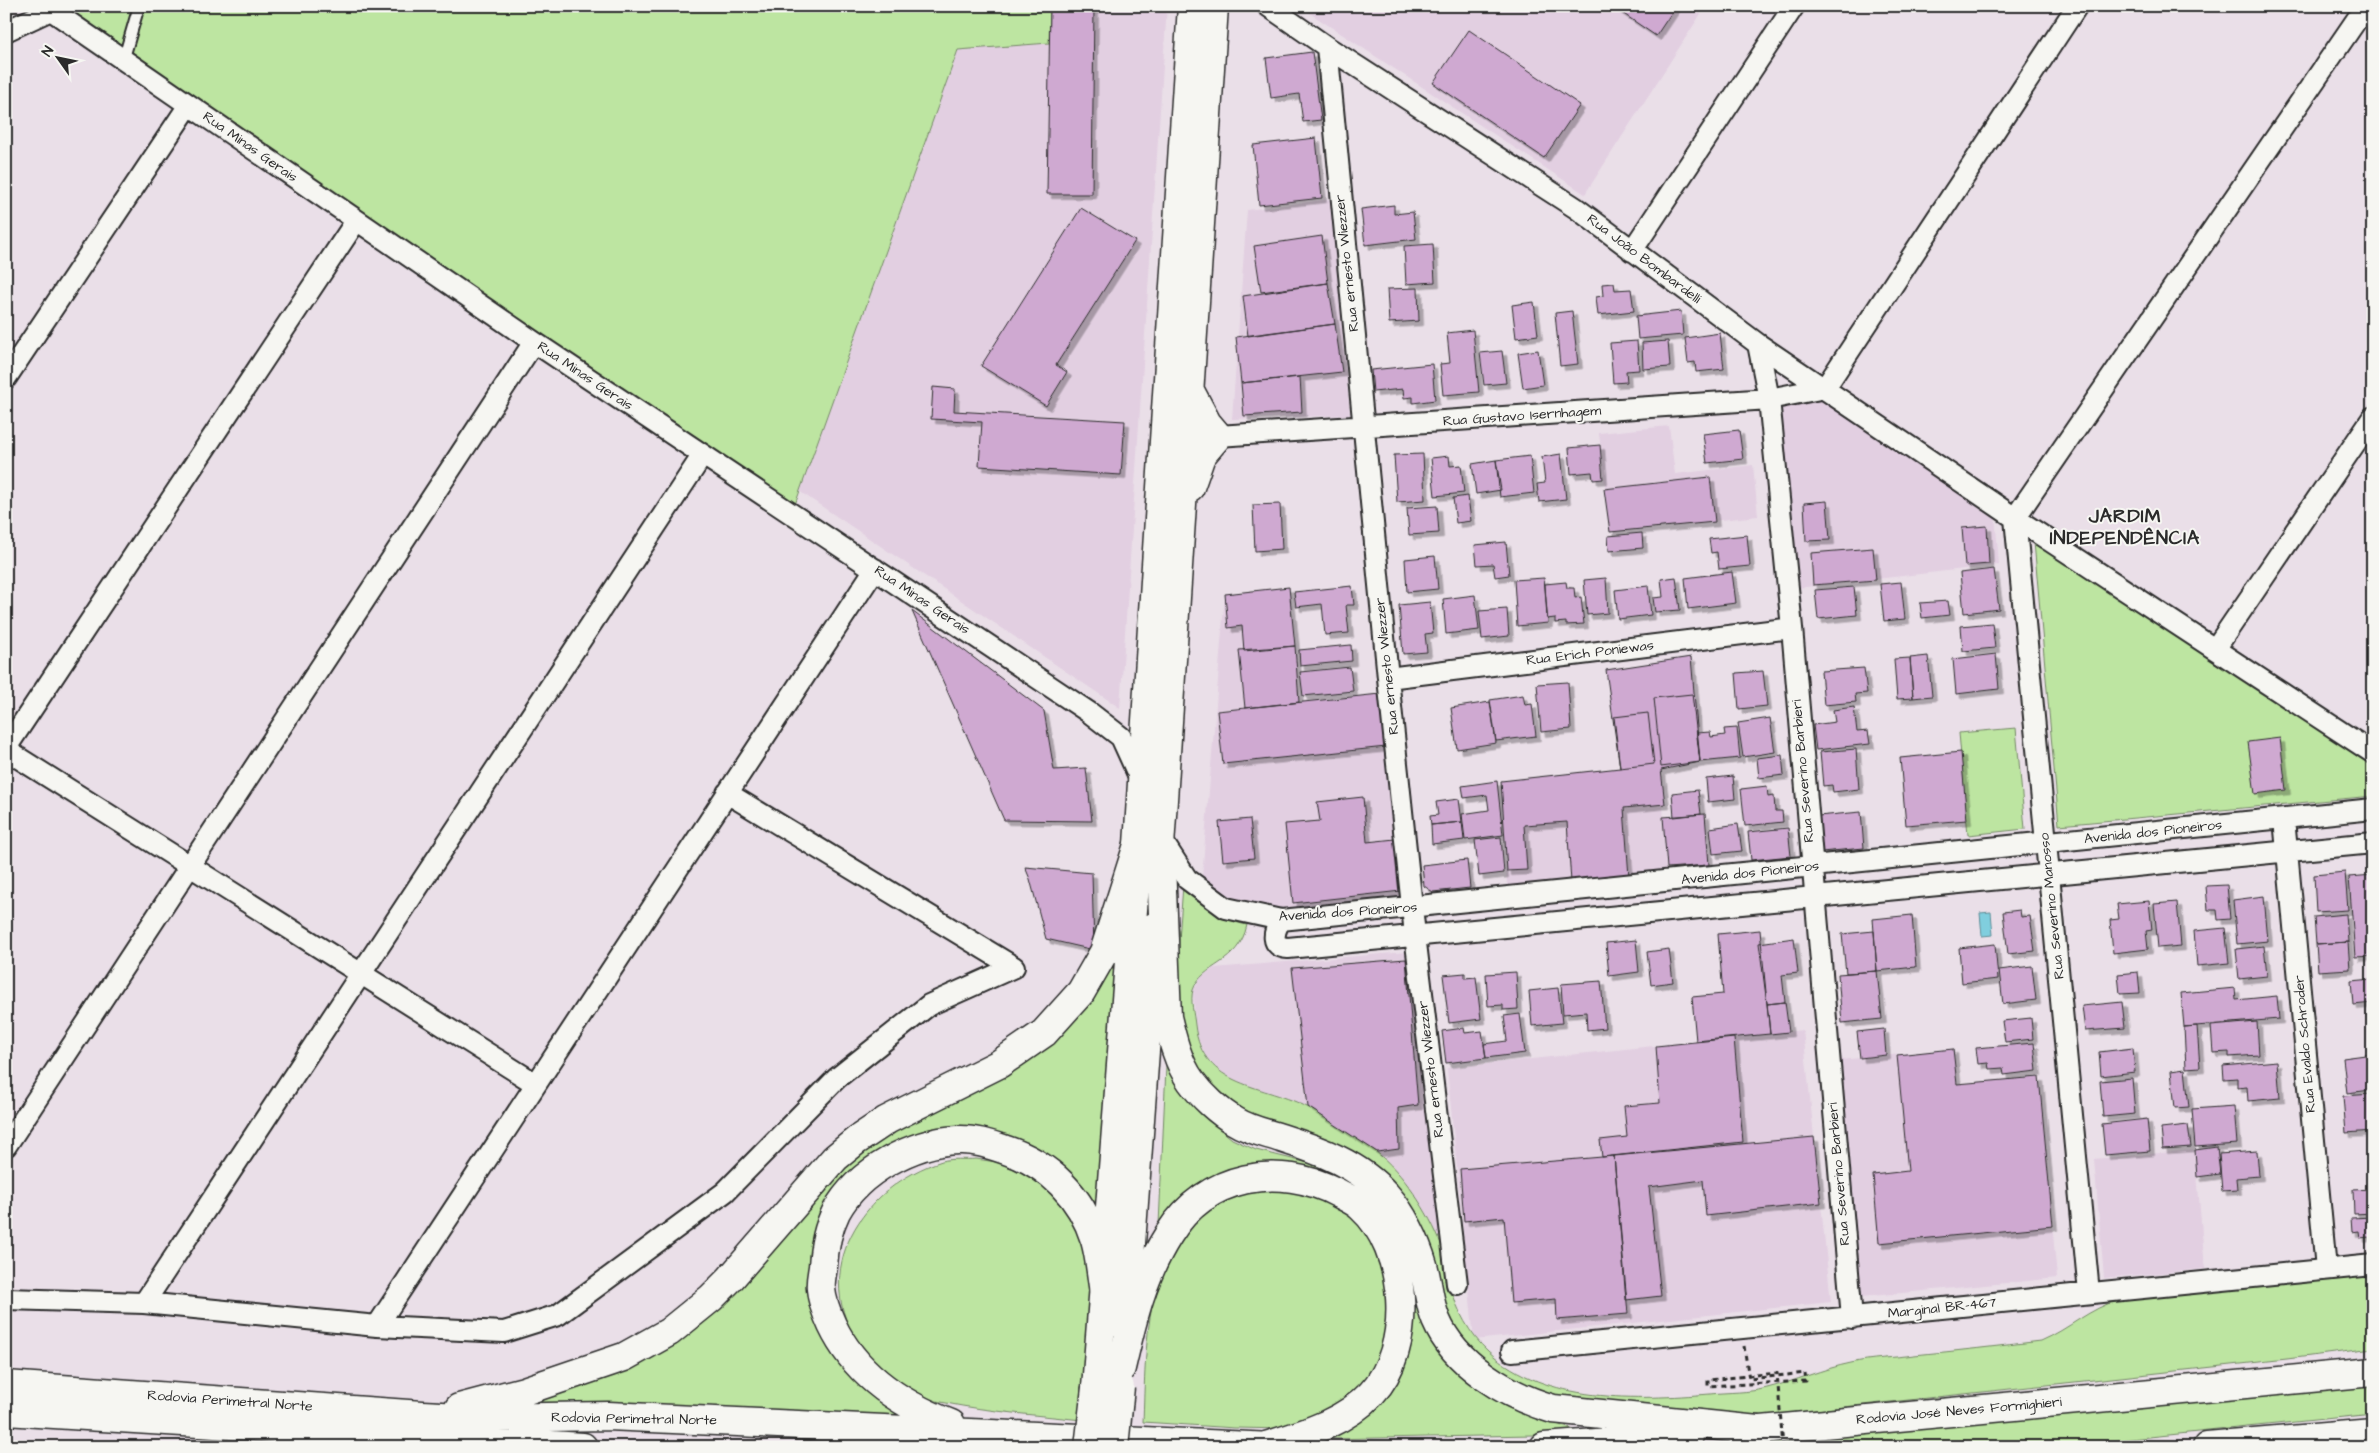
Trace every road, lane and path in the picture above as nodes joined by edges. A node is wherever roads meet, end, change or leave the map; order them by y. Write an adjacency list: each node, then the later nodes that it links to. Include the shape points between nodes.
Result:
1 (139, 6): 12 (lane)
2 (1192, 6): 34 (main road)
3 (1214, 6): 20 (main road)
4 (1268, 6): 11 (street, Rua João Bombardelli)
5 (1794, 6): 15 (street)
6 (2077, 6): 19 (street)
7 (2367, 6): 9 (street); 27 (street)
8 (48, 8): 10 (street, Rua Minas Gerais); 12 (street, Rua Minas Gerais)
9 (2373, 10)
10 (6, 31)
11 (1327, 47): 15 (street, Rua João Bombardelli, via 1576,208); 23 (street, Rua ernesto Wiezzer)
12 (123, 61): 13 (street, Rua Minas Gerais)
13 (189, 105): 14 (street, Rua Minas Gerais); 18 (street)
14 (356, 221): 16 (street, Rua Minas Gerais); 32 (street)
15 (1632, 251): 17 (street, Rua João Bombardelli)
16 (534, 342): 25 (street, Rua Minas Gerais); 42 (street)
17 (1758, 344): 19 (street, Rua João Bombardelli); 21 (street, Rua Severino Barbieri)
18 (6, 378)
19 (1825, 388): 21 (street, Rua Gustavo Isernhagem); 27 (street, Rua João Bombardelli)
20 (1189, 389): 24 (main road, via 1207,424); 26 (main road)
21 (1769, 399): 23 (street, Rua Gustavo Isernhagem); 29 (street, Rua Severino Barbieri)
22 (2373, 417): 30 (street)
23 (1363, 426): 24 (street, Rua Gustavo Isernhagem); 31 (street, Rua ernesto Wiezzer)
24 (1218, 436): 26 (main road, via 1201,456)
25 (702, 456): 28 (street, Rua Minas Gerais); 53 (street)
26 (1180, 517): 38 (main road)
27 (2015, 518): 30 (street, Rua João Bombardelli); 40 (street, Rua Severino Manosso)
28 (875, 569): 34 (street, Rua Minas Gerais, via 1121,737); 35 (street)
29 (1792, 628): 31 (street, Rua Erich Poniewas); 43 (street, Rua Severino Barbieri)
30 (2215, 649): 33 (street, Rua João Bombardelli)
31 (1388, 678): 49 (street, Rua ernesto Wiezzer)
32 (6, 749): 42 (street)
33 (2373, 753)
34 (1142, 783): 38 (main road)
35 (727, 794): 54 (street); 64 (street, via 1014,967 929,1005 837,1078 725,1192 558,1315 504,1332)
36 (2366, 810): 37 (street, Avenida dos Pioneiros); 39 (street)
37 (2284, 819): 40 (street, Avenida dos Pioneiros); 41 (street, Rua Evaldo Schroder)
38 (1149, 842): 50 (street, Avenida dos Pioneiros, via 1187,879 1226,908); 59 (main road); 68 (main road); 71 (main road, via 1101,960 1081,992 1044,1033 999,1064 887,1120 850,1146 835,1158 751,1257 669,1332 624,1357); 72 (main road, via 1167,1017 1172,1039 1190,1080 1222,1113 1237,1122 1328,1155 1372,1181 1387,1196 1407,1225 1423,1265 1436,1320 1447,1341 1468,1362 1499,1386 1530,1402 1553,1409)
39 (2368, 843): 41 (street)
40 (2046, 844): 43 (street, Avenida dos Pioneiros); 44 (street, Rua Severino Manosso)
41 (2288, 851): 44 (street); 57 (street, Rua Evaldo Schroder)
42 (190, 866): 53 (street); 55 (street)
43 (1811, 867): 45 (street, Avenida dos Pioneiros); 47 (street, Rua Severino Barbieri)
44 (2049, 875): 47 (street); 60 (street, Rua Severino Manosso)
45 (1702, 878): 46 (street, Avenida dos Pioneiros); 48 (street)
46 (1566, 892): 49 (street, Avenida dos Pioneiros); 51 (street)
47 (1814, 896): 48 (street); 63 (street, Rua Severino Barbieri)
48 (1707, 906): 51 (street)
49 (1412, 908): 50 (street, Avenida dos Pioneiros); 52 (street, Rua ernesto Wiezzer)
50 (1280, 920): 52 (street, via 1273,935 1275,944 1280,948)
51 (1569, 920): 52 (street)
52 (1415, 935): 58 (street, Rua ernesto Wiezzer)
53 (361, 974): 54 (street); 62 (street)
54 (536, 1084): 64 (street)
55 (6, 1146)
56 (2373, 1265): 57 (street, Marginal BR-467)
57 (2326, 1269): 60 (street, Marginal BR-467)
58 (1457, 1284)
59 (1104, 1292): 68 (main road); 74 (main road, via 1095,1241 1087,1219 1064,1184 1020,1155 988,1144 959,1140 926,1145 902,1153 870,1174 848,1195 836,1212 825,1241 821,1290 839,1340 874,1380 918,1410 950,1424)
60 (2089, 1293): 63 (street, Marginal BR-467)
61 (6, 1299): 62 (street)
62 (144, 1303): 64 (street)
63 (1852, 1318): 65 (street, Marginal BR-467)
64 (377, 1326)
65 (1741, 1328): 66 (street, Marginal BR-467); 82 (path, bridge, via 1749,1379 1805,1373 1806,1381 1778,1382 1708,1386 1708,1380 1777,1373 1778,1382 1779,1392 1779,1401 1782,1428)
66 (1512, 1351)
67 (2373, 1372): 72 (main road, Rodovia José Neves Formighieri)
68 (1112, 1381): 77 (main road, bridge); 78 (main road, bridge); 79 (main road, via 1140,1291 1169,1233 1198,1200 1249,1178 1271,1175 1320,1184 1361,1207 1377,1227 1396,1267 1401,1298 1398,1337 1385,1376 1358,1405 1320,1427)
69 (6, 1385): 71 (main road, Rodovia Perimetral Norte)
70 (6, 1411): 71 (main road, Rodovia Perimetral Norte)
71 (423, 1426): 74 (main road, Rodovia Perimetral Norte, via 479,1418 608,1416); 75 (main road); 76 (main road, Rodovia Perimetral Norte)
72 (1758, 1430): 81 (main road, Rodovia José Neves Formighieri)
73 (2373, 1433): 83 (main road)
74 (986, 1434): 79 (main road, Rodovia Perimetral Norte)
75 (459, 1447)
76 (583, 1447)
77 (1089, 1447)
78 (1114, 1447)
79 (1263, 1447): 80 (main road)
80 (1272, 1447)
81 (1544, 1447)
82 (1783, 1447)
83 (2207, 1447)

